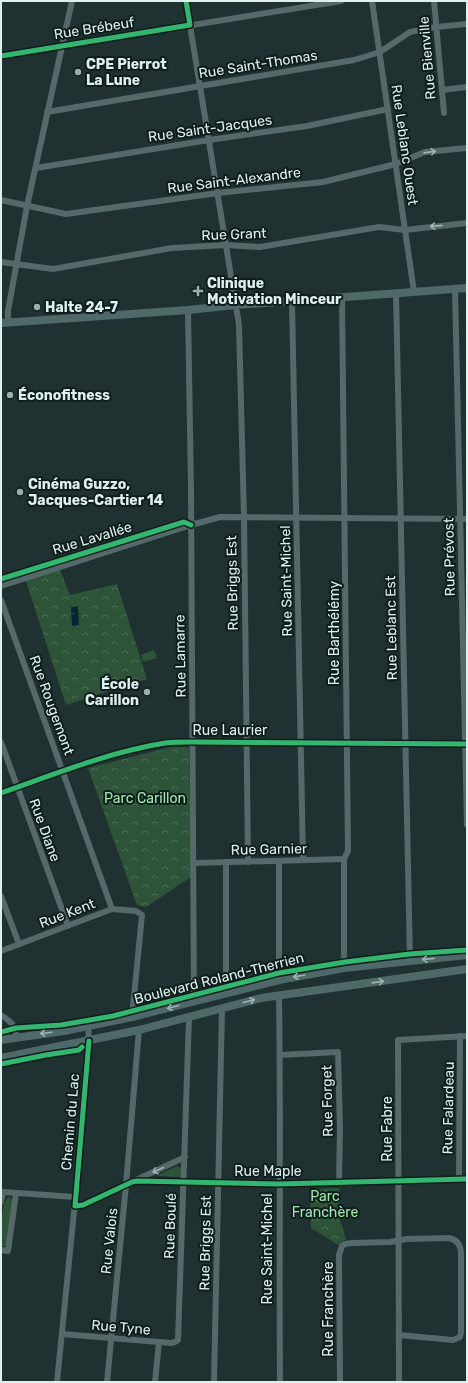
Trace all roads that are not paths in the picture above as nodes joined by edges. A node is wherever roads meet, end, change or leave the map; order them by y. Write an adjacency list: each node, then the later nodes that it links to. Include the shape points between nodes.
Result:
1 (72, 1): 9 (street)
2 (186, 1): 7 (street, Rue Briggs Est)
3 (341, 1): 7 (street, Rue Brébeuf)
4 (372, 1): 10 (street, Rue Leblanc Ouest)
5 (434, 1): 8 (street, Rue Bienville)
6 (467, 24): 8 (street, Rue Saint-Thomas)
7 (190, 25): 9 (street, Rue Brébeuf); 12 (street, Rue Briggs Est)
8 (436, 27): 10 (street, Rue Saint-Thomas, via 410,32); 14 (street, Rue Bienville)
9 (62, 46): 11 (street, Rue Brébeuf); 16 (street)
10 (380, 52): 12 (street, Rue Saint-Thomas, via 354,60); 15 (street, Rue Leblanc Ouest)
11 (1, 56)
12 (201, 86): 16 (street, Rue Saint-Thomas); 18 (street, Rue Briggs Est)
13 (467, 87): 14 (street)
14 (442, 90): 17 (street, Rue Bienville)
15 (388, 109): 18 (street, Rue Saint-Jacques, via 307,126); 20 (street, Rue Leblanc Ouest)
16 (47, 112): 21 (street)
17 (444, 113)
18 (209, 140): 21 (street, Rue Saint-Jacques); 22 (street, Rue Briggs Est)
19 (467, 148): 20 (street, Rue Saint-Alexandre, one-way to 19, via 425,152)
20 (396, 164): 22 (street, Rue Saint-Alexandre, via 323,182); 26 (street, Rue Leblanc Ouest)
21 (36, 168): 24 (street)
22 (218, 193): 24 (street, Rue Saint-Alexandre, via 66,214); 27 (street, Rue Briggs Est)
23 (1, 200): 24 (street, Rue Saint-Alexandre)
24 (27, 206): 29 (street)
25 (467, 223): 26 (street, Rue Grant, one-way to 26)
26 (405, 230): 27 (street, Rue Grant, via 379,227 260,246); 32 (street, Rue Leblanc Ouest)
27 (226, 245): 29 (street, Rue Grant, via 172,248 52,268); 36 (street, Rue Briggs Est)
28 (1, 262): 29 (street, Rue Grant)
29 (16, 265): 38 (street)
30 (467, 288): 31 (main road)
31 (455, 289): 32 (main road); 43 (street, Rue Prévost)
32 (414, 292): 33 (main road)
33 (396, 293): 34 (main road); 42 (street, Rue Leblanc Est)
34 (342, 297): 35 (main road); 41 (street, Rue Barthélémy)
35 (292, 301): 36 (main road); 40 (street, Rue Saint-Michel)
36 (236, 305): 37 (main road); 39 (street, Rue Briggs Est, via 240,325)
37 (188, 310): 38 (main road); 44 (street, Rue Lamarre)
38 (4, 323)
39 (244, 517): 40 (street, Rue Lavallée); 44 (street, Rue Lavallée, via 220,517); 49 (street, Rue Briggs Est)
40 (296, 518): 41 (street, Rue Lavallée); 50 (street, Rue Saint-Michel)
41 (345, 518): 42 (street, Rue Lavallée); 51 (street, Rue Barthélémy)
42 (401, 518): 43 (street, Rue Lavallée); 52 (street, Rue Leblanc Est)
43 (464, 519): 53 (street, Rue Prévost)
44 (191, 525): 45 (street, Rue Lavallée); 48 (street, Rue Lamarre)
45 (1, 586)
46 (1, 600): 54 (street, Rue Rougemont)
47 (1, 742): 55 (street, Rue Diane)
48 (193, 742): 49 (street, Rue Laurier); 54 (street, Rue Laurier, via 164,743); 63 (street, Rue Lamarre)
49 (246, 742): 50 (street, Rue Laurier); 62 (street, Rue Briggs Est)
50 (300, 743): 51 (street, Rue Laurier); 59 (street, Rue Saint-Michel)
51 (346, 743): 52 (street, Rue Laurier); 58 (street, Rue Barthélémy, via 348,851)
52 (405, 743): 53 (street, Rue Laurier); 70 (street, Rue Leblanc Est)
53 (466, 744): 57 (street, Rue Prévost)
54 (63, 771): 55 (street, Rue Laurier); 65 (street, Rue Rougemont)
55 (17, 787): 56 (street, Rue Laurier); 66 (street, Rue Diane)
56 (1, 793)
57 (467, 825)
58 (344, 859): 59 (street, Rue Garnier); 71 (street, Rue Barthélémy)
59 (303, 860): 60 (street, Rue Garnier)
60 (279, 861): 62 (street, Rue Garnier); 73 (street)
61 (226, 862): 62 (street, Rue Garnier); 63 (street, Rue Garnier); 74 (street)
62 (248, 862)
63 (194, 863): 76 (street, Rue Lamarre)
64 (1, 896): 67 (street)
65 (112, 909): 66 (street, Rue Kent); 79 (street, Rue Kent, via 127,909 142,915)
66 (68, 926): 67 (street, Rue Kent)
67 (19, 944): 68 (street, Rue Kent)
68 (1, 951)
69 (467, 955): 70 (main road, Boulevard Roland-Therrien, one-way to 70)
70 (410, 961): 71 (main road, Boulevard Roland-Therrien)
71 (344, 968): 73 (main road, Boulevard Roland-Therrien, one-way to 73)
72 (467, 969): 75 (main road, one-way to 72)
73 (279, 980): 74 (main road, Boulevard Roland-Therrien)
74 (226, 993): 76 (main road, Boulevard Roland-Therrien)
75 (279, 996): 77 (main road, one-way to 75); 87 (street, Rue Saint-Michel)
76 (194, 1001): 79 (main road, Boulevard Roland-Therrien, one-way to 79)
77 (222, 1008): 80 (main road); 94 (street, Rue Briggs Est)
78 (1, 1015): 84 (street, via 16,1028)
79 (132, 1018): 81 (main road, Boulevard Roland-Therrien)
80 (189, 1018): 82 (main road); 89 (street, Rue Boulé)
81 (88, 1026): 84 (main road, Boulevard Roland-Therrien, one-way to 84); 86 (street, Chemin du Lac)
82 (139, 1030): 86 (main road); 96 (street, Rue Valois)
83 (464, 1036): 91 (street, Rue Falardeau); 92 (street, Rue Fabre, via 398,1040)
84 (16, 1037): 85 (main road, Boulevard Roland-Therrien)
85 (1, 1040)
86 (89, 1041): 88 (main road); 99 (street, Chemin du Lac)
87 (280, 1055): 95 (street, Rue Forget, via 338,1052); 97 (street, Rue Saint-Michel)
88 (1, 1058)
89 (185, 1157): 93 (street, Rue Boulé); 96 (street, Rue Maple, one-way to 96)
90 (467, 1179): 91 (street, Rue Maple)
91 (459, 1180): 92 (street, Rue Maple)
92 (399, 1181): 95 (street, Rue Maple); 102 (street, Rue Fabre)
93 (184, 1182): 94 (street, Rue Maple); 96 (street, Rue Maple); 107 (street, Rue Boulé)
94 (218, 1183): 97 (street, Rue Maple); 112 (street, Rue Briggs Est)
95 (339, 1183): 97 (street, Rue Maple)
96 (129, 1184): 101 (street, Rue Maple, via 83,1205); 106 (street, Rue Valois)
97 (279, 1184): 113 (street, Rue Saint-Michel)
98 (16, 1193): 99 (street); 100 (street, via 3,1192); 103 (street, via 8,1251)
99 (75, 1198): 101 (street, Chemin du Lac)
100 (1, 1202)
101 (75, 1206): 104 (street, Chemin du Lac)
102 (399, 1240): 105 (street, Rue Fabre); 105 (street, via 449,1238 459,1244 461,1332 458,1338 453,1340); 114 (street, Rue Franchère, via 349,1243 340,1250)
103 (1, 1250)
104 (62, 1334): 106 (street, Rue Tyne); 109 (street, Chemin du Lac)
105 (399, 1335): 115 (street, Rue Fabre)
106 (111, 1338): 108 (street, Rue Tyne); 110 (street, Rue Valois)
107 (178, 1340): 108 (street, Rue Tyne, via 174,1343)
108 (159, 1342): 111 (street)
109 (57, 1382)
110 (107, 1382)
111 (155, 1382)
112 (214, 1382)
113 (280, 1382)
114 (340, 1382)
115 (399, 1382)

